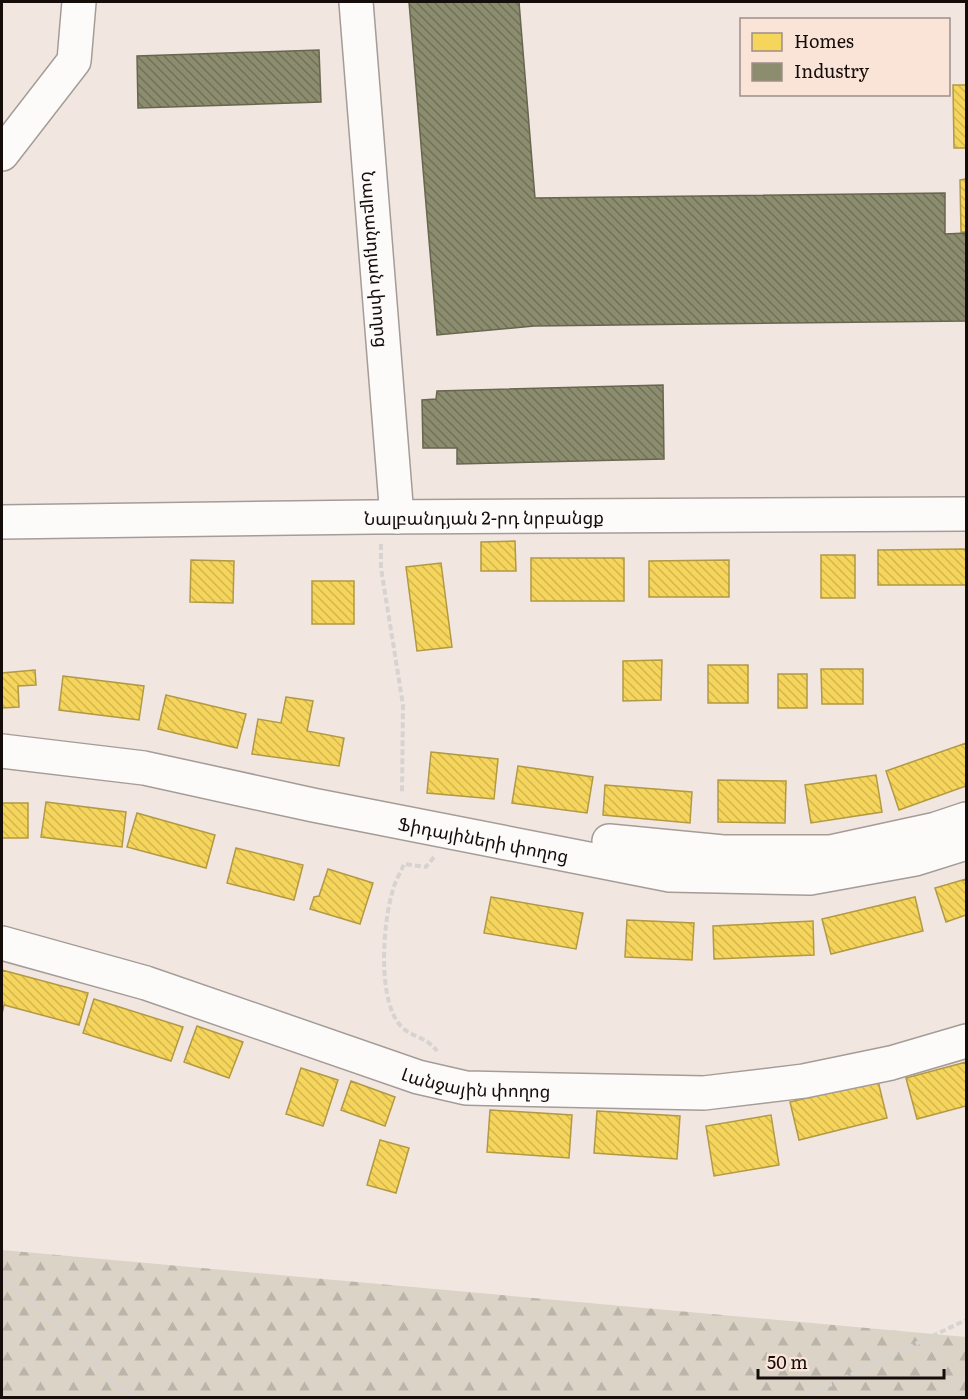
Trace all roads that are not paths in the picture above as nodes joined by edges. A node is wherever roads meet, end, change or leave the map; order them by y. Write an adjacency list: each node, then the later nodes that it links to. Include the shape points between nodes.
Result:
1 (79, 2): 3 (street, via 74,61)
2 (357, 2): 5 (street, Նալբանդյան փողոց)
3 (2, 154)
4 (966, 514): 5 (street, Նալբանդյան 2-րդ նրբանցք)
5 (389, 517): 6 (street, Նալբանդյան 2-րդ նրբանցք)
6 (2, 522)
7 (2, 751): 10 (street, Ֆիդայիների փողոց, via 144,768 670,875 810,878 915,859)
8 (966, 819): 9 (street, via 830,852 723,852)
9 (609, 841)
10 (966, 843)
11 (2, 943): 12 (street, Լանջային փողոց, via 146,983 418,1077 466,1088 704,1093 804,1081 891,1063)
12 (966, 1041)

